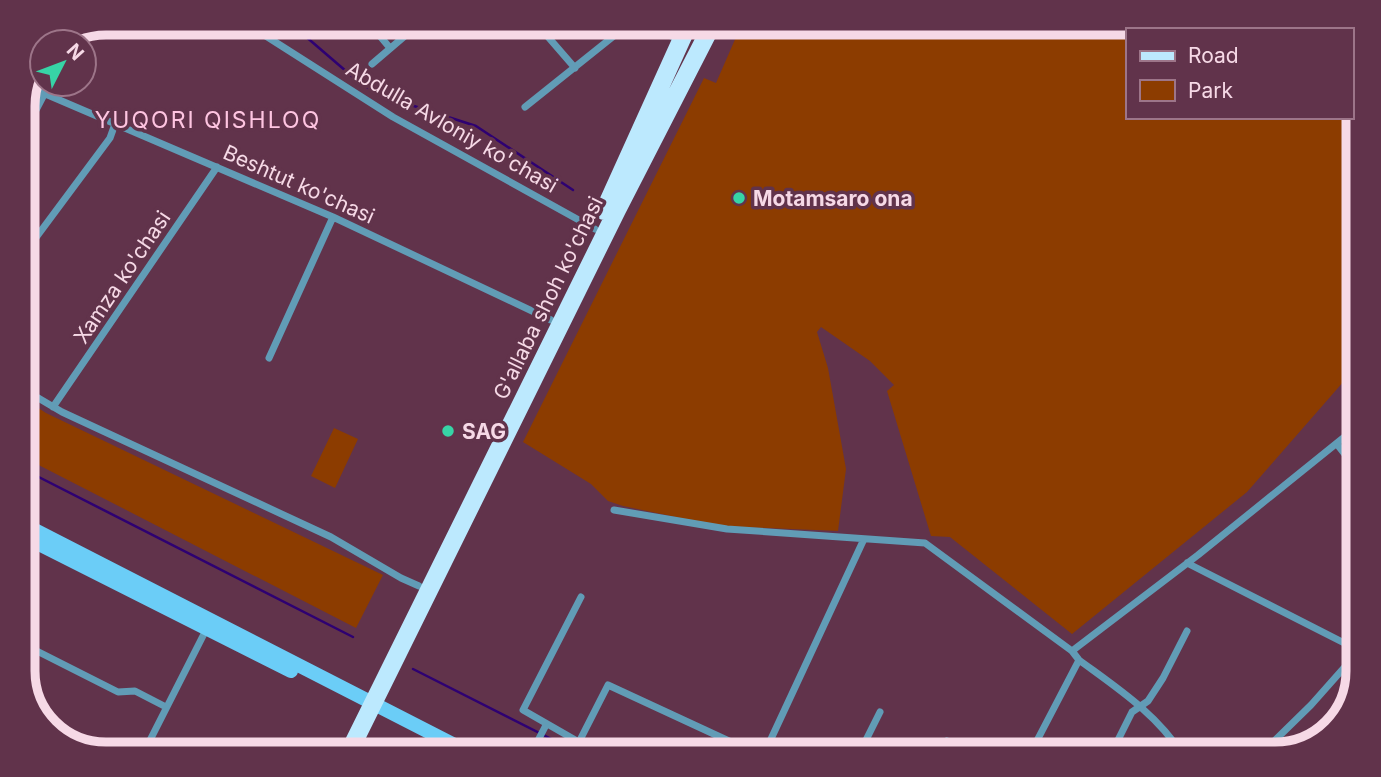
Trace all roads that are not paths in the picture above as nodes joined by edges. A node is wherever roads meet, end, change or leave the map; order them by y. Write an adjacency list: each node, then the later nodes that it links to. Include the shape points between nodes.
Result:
1 (264, 35): 19 (street, Abdulla Avloniy ko'chasi, via 393,117)
2 (379, 35): 11 (street)
3 (406, 35): 11 (street)
4 (546, 35): 13 (street)
5 (615, 35): 13 (street)
6 (669, 35): 10 (street)
7 (684, 35): 10 (main road)
8 (688, 35): 10 (main road, G'allaba shoh ko'chasi)
9 (707, 35): 42 (main road, G'allaba shoh ko'chasi)
10 (682, 41): 19 (main road, G'allaba shoh ko'chasi)
11 (390, 48): 12 (street)
12 (372, 64)
13 (575, 68): 15 (street)
14 (56, 98): 16 (street, Beshtut ko'chasi)
15 (525, 107)
16 (115, 124): 17 (street, Beshtut ko'chasi); 20 (street, via 110,138)
17 (217, 167): 18 (street, Beshtut ko'chasi); 24 (street, Xamza ko'chasi)
18 (333, 217): 21 (street, Beshtut ko'chasi); 22 (street)
19 (596, 229): 21 (main road, G'allaba shoh ko'chasi)
20 (35, 239)
21 (551, 320): 33 (main road, G'allaba shoh ko'chasi)
22 (270, 358)
23 (35, 396): 24 (street)
24 (53, 407): 33 (street, via 331,537)
25 (1346, 436): 26 (street)
26 (1337, 444): 27 (street); 32 (street)
27 (1346, 456)
28 (614, 510): 30 (street, via 727,529)
29 (35, 530): 35 (main road)
30 (864, 539): 39 (street, via 925,542); 54 (street)
31 (35, 542): 35 (main road)
32 (1187, 563): 37 (street); 39 (street)
33 (419, 586): 42 (main road, G'allaba shoh ko'chasi)
34 (582, 597): 46 (street, via 523,710)
35 (209, 624): 42 (main road); 44 (street)
36 (1187, 631): 43 (street, via 1163,678)
37 (1346, 645)
38 (35, 650): 44 (street, via 118,692 135,691)
39 (1072, 651): 40 (street)
40 (1079, 660): 43 (street); 56 (street)
41 (1346, 665): 59 (street)
42 (366, 703): 48 (main road); 49 (main road, G'allaba shoh ko'chasi); 50 (main road); 51 (main road)
43 (1140, 706): 57 (street, via 1132,712); 58 (street)
44 (166, 707): 47 (street)
45 (880, 712): 55 (street)
46 (546, 725): 52 (street); 53 (street, via 580,740 608,685)
47 (149, 742)
48 (343, 742)
49 (353, 742)
50 (434, 742)
51 (447, 742)
52 (537, 742)
53 (731, 742)
54 (770, 742)
55 (865, 742)
56 (1036, 742)
57 (1117, 742)
58 (1173, 742)
59 (1273, 742)

